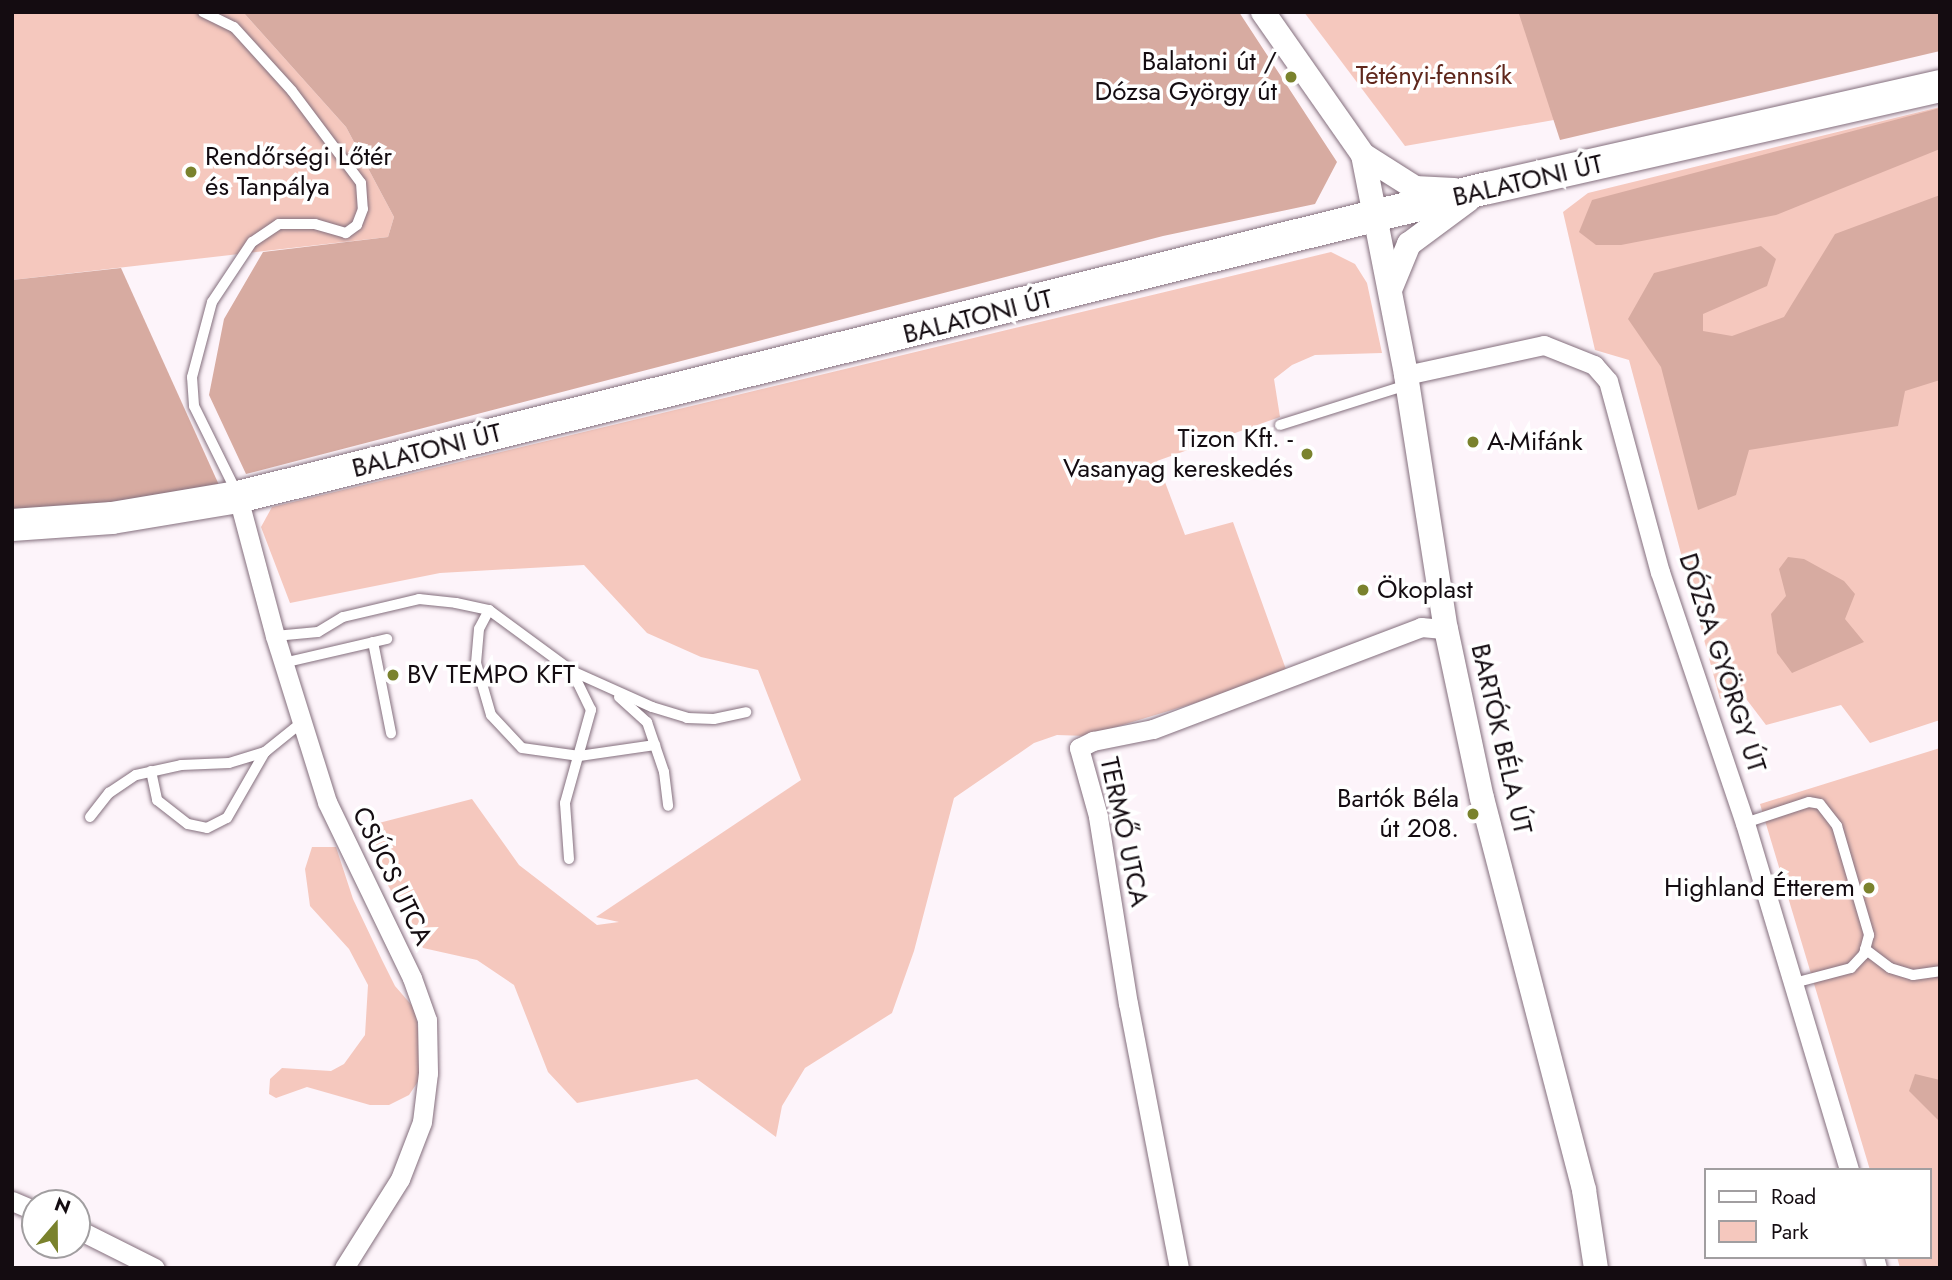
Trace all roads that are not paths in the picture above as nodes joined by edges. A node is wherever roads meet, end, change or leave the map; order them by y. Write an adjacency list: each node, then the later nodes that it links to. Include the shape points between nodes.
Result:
1 (203, 12): 10 (lane, via 234,27 292,91 361,183 363,209 357,225 346,233 315,224 279,224 252,242 212,302 192,377 194,406)
2 (1263, 12): 4 (street)
3 (1940, 86): 5 (main road, BALATONI ÚT)
4 (1363, 155): 5 (street, via 1415,188); 6 (street)
5 (1488, 188): 6 (main road, BALATONI ÚT); 7 (street, via 1441,216 1409,244)
6 (1374, 218): 7 (street, BARTÓK BÉLA ÚT); 10 (main road, BALATONI ÚT)
7 (1390, 290): 8 (street, BARTÓK BÉLA ÚT)
8 (1406, 380): 9 (lane); 13 (street, BARTÓK BÉLA ÚT); 29 (street, DÓZSA GYÖRGY ÚT, via 1544,345 1594,365 1608,381 1660,572)
9 (1280, 425)
10 (238, 497): 11 (main road, BALATONI ÚT, via 113,518); 14 (street, CSÚCS UTCA)
11 (12, 525)
12 (489, 610): 14 (lane, via 419,599 343,617 317,632); 18 (lane); 25 (lane, via 479,629 476,663 491,715 522,748)
13 (1446, 629): 38 (street, TERMŐ UTCA, via 1422,627 1203,712 1079,748 1098,816 1128,1004); 39 (street, BARTÓK BÉLA ÚT, via 1482,798 1584,1190)
14 (275, 636): 17 (street, CSÚCS UTCA)
15 (387, 639): 16 (lane)
16 (373, 642): 17 (lane); 22 (lane)
17 (283, 663): 21 (street, CSÚCS UTCA)
18 (572, 671): 19 (lane); 25 (lane, via 591,709)
19 (613, 691): 20 (lane, via 687,718 715,719); 23 (lane, via 647,722)
20 (746, 712)
21 (301, 723): 24 (lane); 37 (street, CSÚCS UTCA, via 327,802 412,978 426,1020 428,1073 422,1122 400,1179)
22 (391, 733)
23 (655, 745): 25 (lane); 27 (lane)
24 (265, 752): 26 (lane, via 229,763); 26 (lane, via 228,818 207,828 188,824 157,800)
25 (579, 755): 30 (lane, via 565,803)
26 (151, 772): 28 (lane, via 136,775 109,793)
27 (668, 806)
28 (90, 817)
29 (1745, 823): 31 (lane, via 1809,803 1829,812 1869,935); 33 (street, DÓZSA GYÖRGY ÚT)
30 (569, 859)
31 (1865, 949): 32 (lane, via 1890,968 1913,975); 33 (lane, via 1851,968)
32 (1940, 971)
33 (1794, 983): 34 (street, DÓZSA GYÖRGY ÚT)
34 (1848, 1168)
35 (91, 1236): 36 (street)
36 (155, 1268)
37 (344, 1268)
38 (1179, 1268)
39 (1595, 1268)

